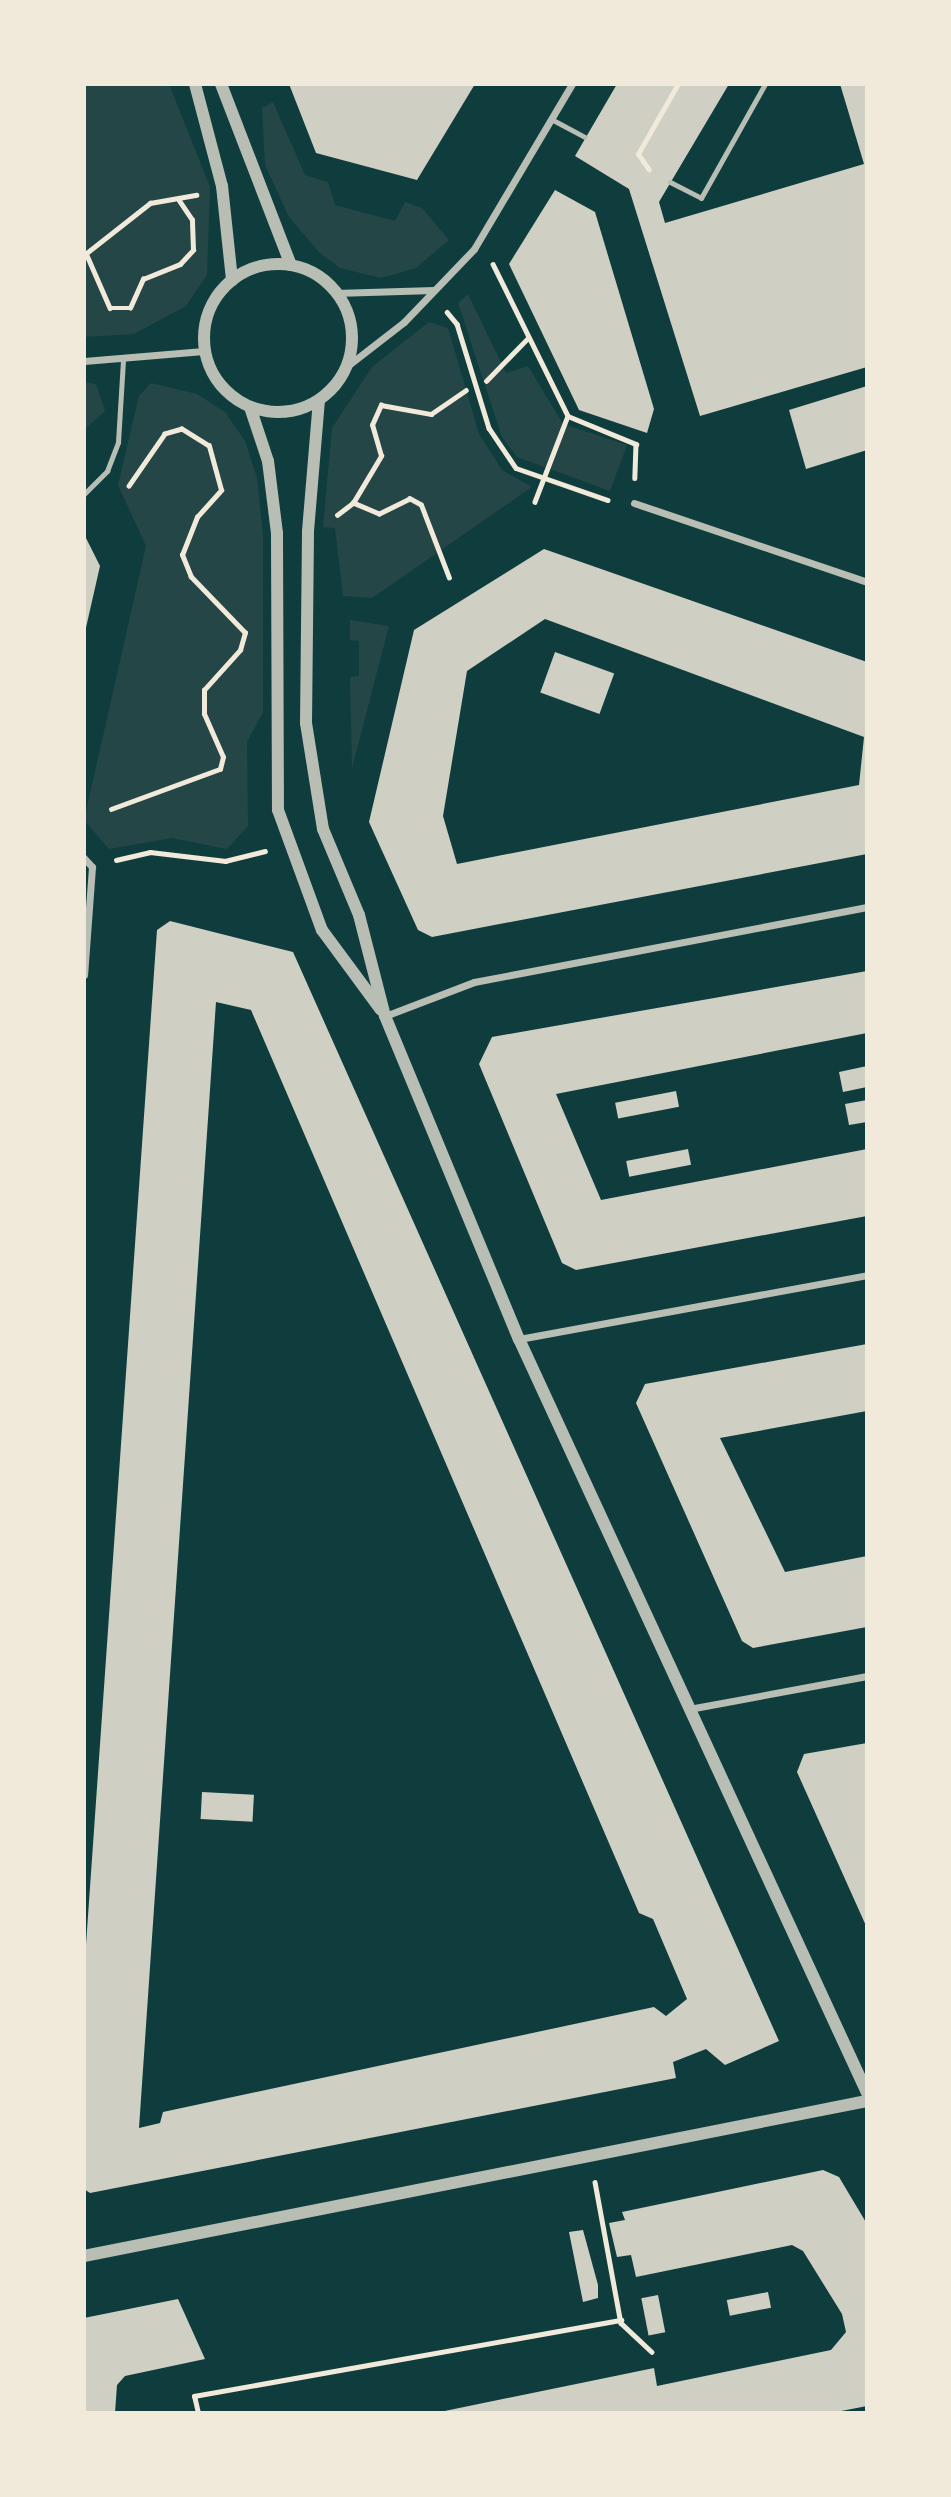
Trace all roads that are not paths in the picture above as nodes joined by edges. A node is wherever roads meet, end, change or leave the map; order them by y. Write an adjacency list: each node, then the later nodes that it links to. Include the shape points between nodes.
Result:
1 (195, 84): 9 (street, via 222,186)
2 (221, 84): 8 (street)
3 (572, 84): 5 (street)
4 (765, 84): 7 (lane, via 701,198)
5 (551, 119): 6 (lane); 10 (street, via 474,249)
6 (585, 137)
7 (670, 182)
8 (291, 265): 9 (street, via 270,264); 11 (street, via 312,272)
9 (232, 279): 12 (street, via 208,311)
10 (434, 290): 11 (street); 15 (street)
11 (335, 293): 15 (street, via 350,325)
12 (204, 351): 14 (street); 17 (street, via 219,385)
13 (84, 361): 14 (street)
14 (122, 361): 18 (lane, via 118,442 107,471)
15 (346, 367): 16 (street)
16 (319, 400): 17 (street, via 285,412); 24 (street, via 308,532 308,764)
17 (250, 407): 24 (street, via 274,494 273,761 285,843 322,930)
18 (84, 494)
19 (634, 503): 20 (street)
20 (867, 582)
21 (84, 858): 23 (street, via 92,867)
22 (867, 907): 24 (street, via 474,982)
23 (84, 975)
24 (385, 1016): 26 (street)
25 (867, 1275): 26 (street)
26 (519, 1339): 28 (street)
27 (867, 1676): 28 (street)
28 (685, 1710): 29 (street)
29 (867, 2093)
30 (867, 2101): 31 (street)
31 (84, 2256)

